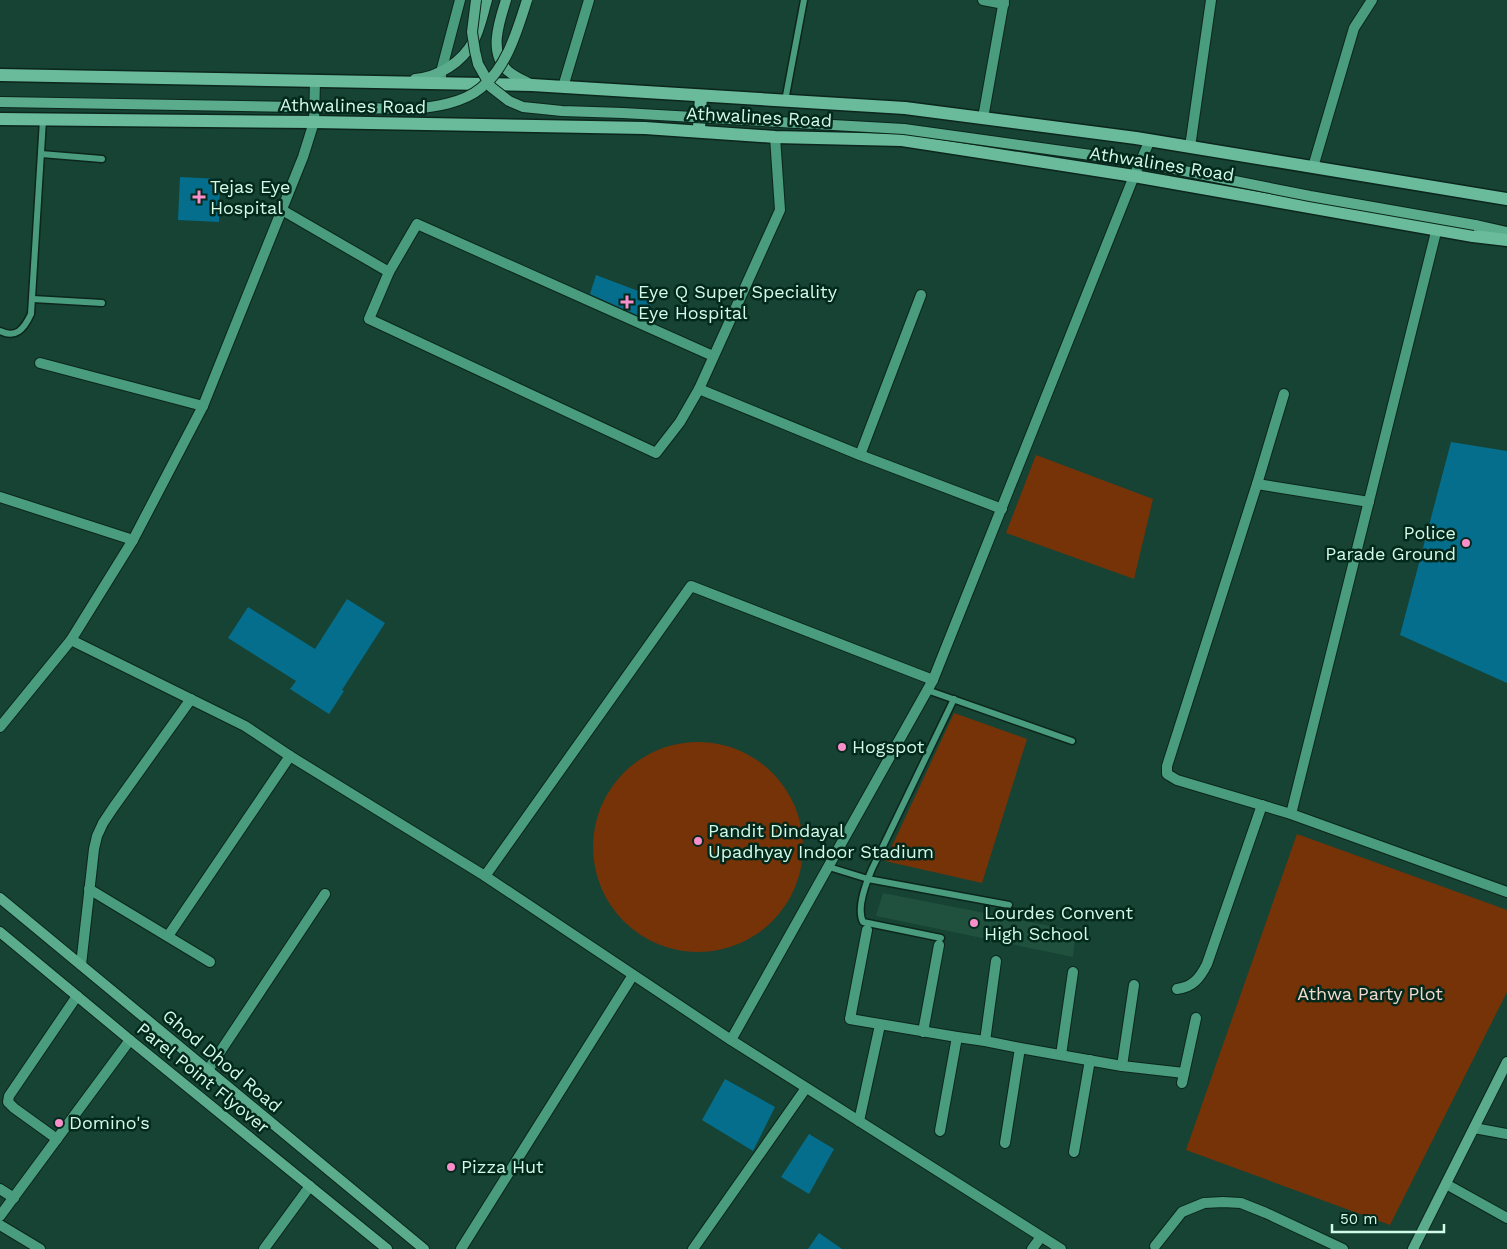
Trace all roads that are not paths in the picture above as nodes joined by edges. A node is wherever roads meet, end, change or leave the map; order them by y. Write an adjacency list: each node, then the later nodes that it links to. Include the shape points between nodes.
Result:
1 (460, 0): 13 (street)
2 (476, 0): 35 (main road, bridge, via 472,32 478,64 491,87 523,107 904,130 1134,161)
3 (487, 0): 13 (main road, via 474,41)
4 (506, 0): 15 (main road, via 495,40 501,63 509,72)
5 (527, 0): 19 (main road, bridge, via 509,50 490,78 481,88 439,106 412,109)
6 (590, 0): 16 (street)
7 (804, 0): 18 (lane)
8 (983, 0): 11 (street)
9 (1211, 0): 27 (street)
10 (1372, 0): 30 (street, via 1354,28)
11 (1004, 2): 20 (street)
12 (0, 75): 14 (main road, Athwalines Road)
13 (441, 78): 14 (main road, Athwalines Road, via 387,82); 15 (main road, Athwalines Road)
14 (315, 81): 23 (street)
15 (532, 85): 16 (main road, Athwalines Road)
16 (563, 87): 17 (main road, Athwalines Road)
17 (701, 96): 18 (main road, Athwalines Road); 24 (main road)
18 (785, 101): 20 (main road, Athwalines Road, via 905,108)
19 (0, 102)
20 (983, 118): 26 (main road, Athwalines Road)
21 (0, 119): 22 (main road, Athwalines Road)
22 (43, 120): 23 (main road, Athwalines Road); 28 (lane)
23 (314, 122): 24 (main road, Athwalines Road, via 646,128); 33 (street)
24 (699, 132): 25 (main road, Athwalines Road)
25 (775, 137): 31 (main road, Athwalines Road, via 902,140); 42 (street, via 780,210)
26 (1150, 140): 27 (main road, Athwalines Road); 31 (street)
27 (1190, 147): 30 (main road, Athwalines Road)
28 (41, 154): 29 (lane); 39 (lane)
29 (102, 159)
30 (1313, 167): 32 (main road, Athwalines Road)
31 (1134, 176): 34 (main road, Athwalines Road); 51 (street)
32 (1507, 199)
33 (282, 210): 37 (street); 46 (street)
34 (1437, 228): 36 (main road, Athwalines Road); 50 (street)
35 (1507, 232)
36 (1507, 240)
37 (389, 272): 42 (street, via 416,224); 44 (street, via 369,319 656,453 680,422)
38 (921, 295): 47 (street)
39 (33, 299): 40 (lane); 41 (lane, via 32,314 23,328 11,335)
40 (102, 303)
41 (0, 331)
42 (713, 356): 44 (street)
43 (40, 362): 46 (street)
44 (699, 389): 47 (street)
45 (1284, 394): 48 (street)
46 (203, 406): 52 (street)
47 (860, 455): 51 (street)
48 (1257, 484): 50 (street); 61 (street, via 1166,770 1168,776 1177,780)
49 (0, 497): 52 (street)
50 (1369, 502): 62 (street)
51 (1002, 508): 54 (street)
52 (133, 540): 53 (street)
53 (71, 640): 56 (street); 58 (street)
54 (933, 680): 55 (street); 64 (street, via 691,586)
55 (927, 690): 57 (lane); 63 (street)
56 (191, 699): 60 (street, via 245,726); 66 (street, via 103,823 94,849)
57 (954, 699): 59 (lane); 65 (lane)
58 (0, 726)
59 (1072, 741)
60 (290, 756): 64 (street); 73 (street)
61 (1262, 805): 62 (street); 81 (street, via 1207,964 1193,984)
62 (1291, 814): 67 (street)
63 (829, 867): 65 (lane); 88 (street)
64 (484, 876): 79 (street)
65 (868, 879): 70 (lane); 74 (lane, via 860,910 863,922)
66 (90, 888): 73 (street); 77 (street)
67 (1507, 892)
68 (325, 894): 95 (street)
69 (0, 898): 77 (main road, Ghod Dhod Road)
70 (1008, 905)
71 (867, 930): 84 (street, via 850,1019)
72 (0, 932): 82 (main road, Parel Point Flyover)
73 (168, 936): 76 (street)
74 (940, 942): 85 (street)
75 (996, 961): 89 (street)
76 (210, 962)
77 (81, 966): 95 (main road, Ghod Dhod Road)
78 (1073, 972): 91 (street)
79 (633, 975): 88 (street); 117 (street)
80 (1134, 985): 94 (street)
81 (1177, 989)
82 (76, 996): 87 (main road, Parel Point Flyover); 101 (street, via 8,1102)
83 (1196, 1018): 94 (street, via 1183,1078)
84 (880, 1025): 85 (street); 97 (street)
85 (923, 1032): 86 (street)
86 (957, 1037): 89 (street); 99 (street)
87 (130, 1040): 101 (street); 105 (main road, Parel Point Flyover)
88 (731, 1040): 96 (street)
89 (985, 1040): 90 (street)
90 (1020, 1048): 91 (street); 102 (street)
91 (1060, 1055): 92 (street)
92 (1090, 1060): 94 (street); 103 (street)
93 (1507, 1062): 98 (main road)
94 (1122, 1066)
95 (208, 1070): 116 (main road, Ghod Dhod Road)
96 (806, 1088): 97 (street); 118 (street)
97 (859, 1121): 111 (street)
98 (1474, 1128): 100 (street); 104 (main road)
99 (940, 1131)
100 (1507, 1134)
101 (57, 1139): 107 (street)
102 (1005, 1143)
103 (1074, 1152)
104 (1446, 1184): 109 (street); 122 (main road)
105 (310, 1186): 114 (street); 115 (main road, Parel Point Flyover)
106 (0, 1189): 107 (street)
107 (14, 1198): 108 (street)
108 (0, 1216)
109 (1507, 1218)
110 (0, 1225): 113 (street)
111 (1041, 1237): 119 (street); 120 (street)
112 (1155, 1246): 121 (street, via 1182,1212 1204,1203 1224,1202 1242,1203)
113 (40, 1249)
114 (264, 1249)
115 (387, 1249)
116 (424, 1249)
117 (462, 1249)
118 (693, 1249)
119 (1032, 1249)
120 (1061, 1249)
121 (1343, 1249)
122 (1413, 1249)

